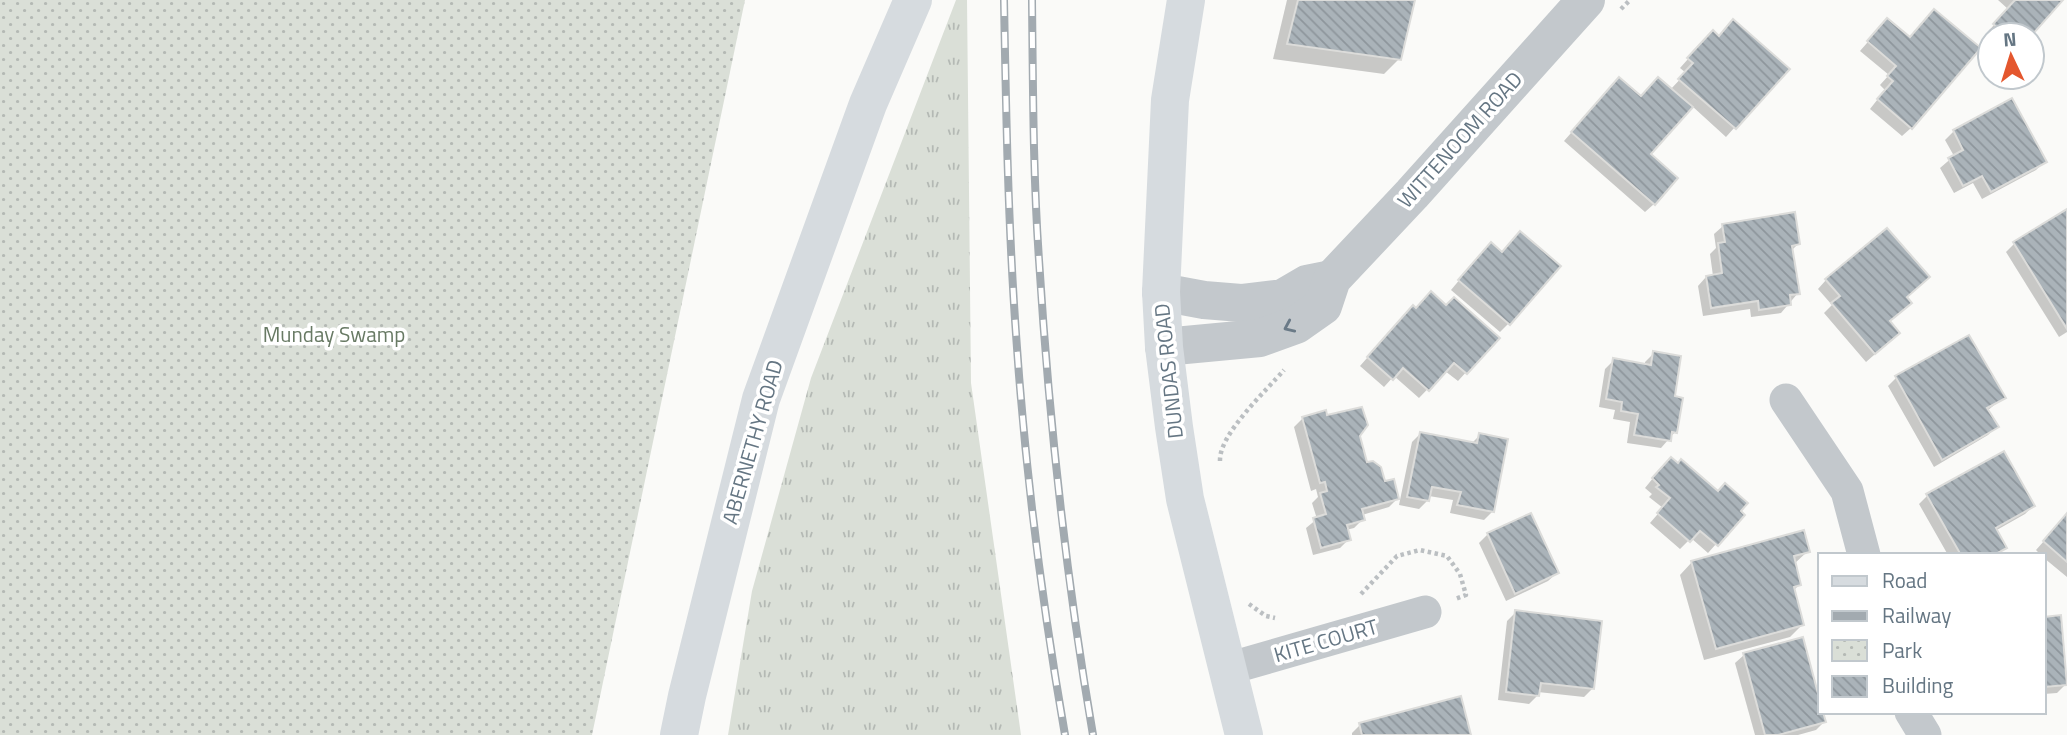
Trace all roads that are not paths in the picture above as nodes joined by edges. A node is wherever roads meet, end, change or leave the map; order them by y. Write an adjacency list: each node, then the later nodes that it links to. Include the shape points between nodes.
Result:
1 (913, 0): 12 (main road, ABERNETHY ROAD, via 868,104 761,399)
2 (1186, 0): 5 (main road, DUNDAS ROAD, via 1170,100)
3 (1599, 9): 4 (street, WITTENOOM ROAD, via 1421,184)
4 (1332, 279): 5 (street, via 1307,284 1283,298 1241,303); 6 (street, WITTENOOM ROAD, one-way to 6, via 1323,306 1296,325 1261,338)
5 (1161, 292): 6 (main road, DUNDAS ROAD)
6 (1164, 347): 10 (main road, DUNDAS ROAD, via 1185,499)
7 (1786, 400): 8 (street, via 1847,491)
8 (1863, 553)
9 (1425, 612): 10 (street, KITE COURT)
10 (1227, 669): 13 (main road, DUNDAS ROAD)
11 (1912, 714): 14 (street)
12 (679, 735)
13 (1244, 735)
14 (1925, 735)

